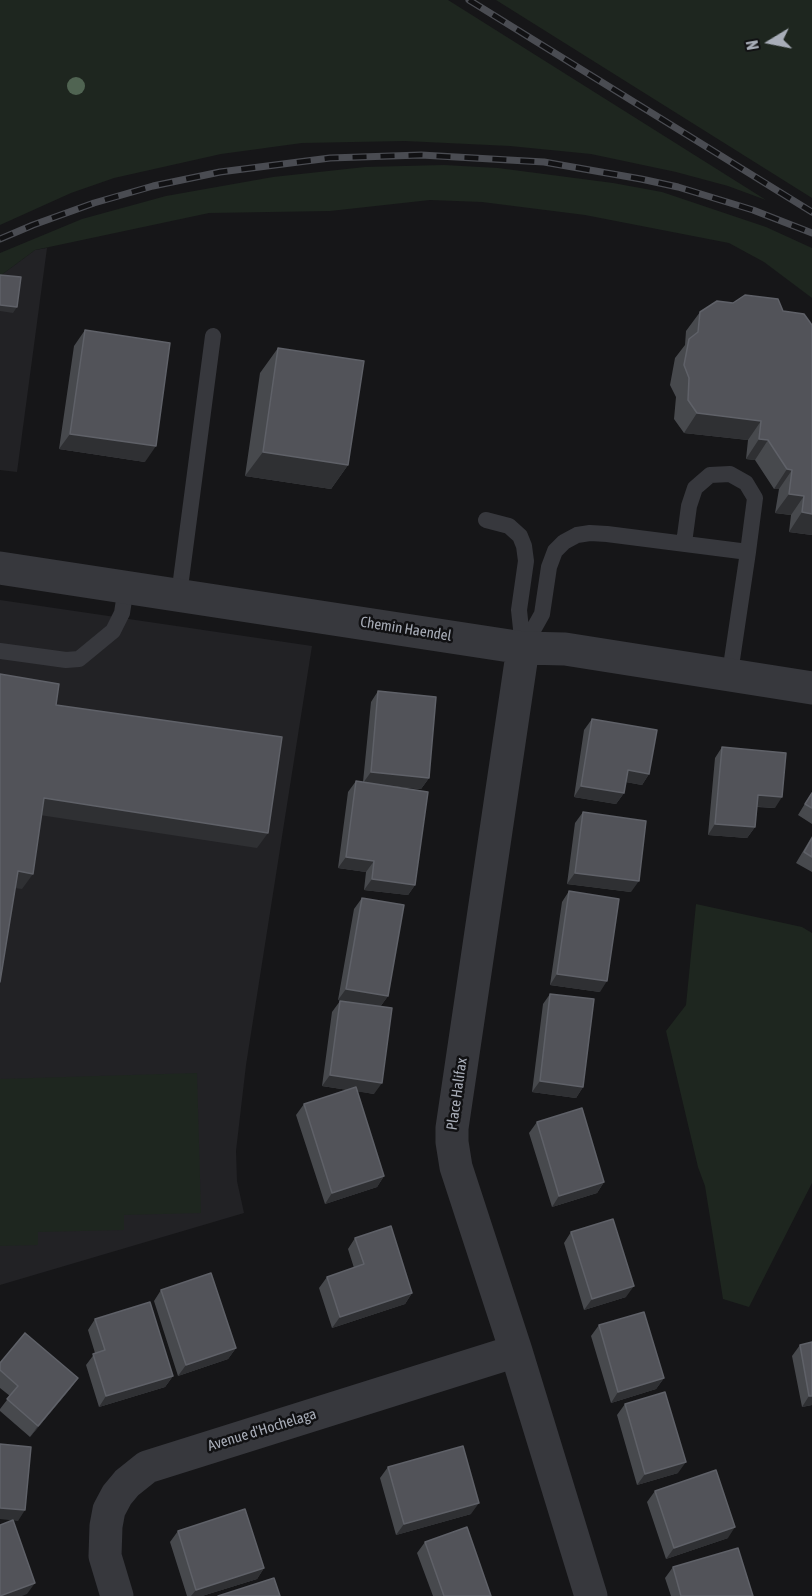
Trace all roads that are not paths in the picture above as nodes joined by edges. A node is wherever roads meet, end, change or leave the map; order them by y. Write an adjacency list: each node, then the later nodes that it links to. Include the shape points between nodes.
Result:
1 (213, 336): 7 (lane)
2 (486, 520): 8 (lane, via 509,526 524,546 526,561 519,610)
3 (684, 543): 4 (lane); 4 (lane, via 695,488 710,475 730,474 746,483 755,498); 8 (lane, via 599,533 577,535 564,542 555,551 547,574 542,614)
4 (748, 552): 10 (lane)
5 (0, 568): 6 (street, Chemin Haendel)
6 (126, 587): 7 (street, Chemin Haendel); 9 (lane, via 122,613 113,631 79,659)
7 (179, 595): 8 (street, Chemin Haendel)
8 (523, 648): 10 (street, Chemin Haendel, via 565,650); 12 (street, Place Halifax, via 452,1135 456,1167)
9 (0, 651)
10 (730, 674): 11 (street, Chemin Haendel)
11 (812, 688)
12 (516, 1351): 13 (street, Avenue d'Hochelaga, via 147,1467 127,1483 109,1510 105,1556); 14 (street, Place Halifax)
13 (117, 1596)
14 (591, 1596)

